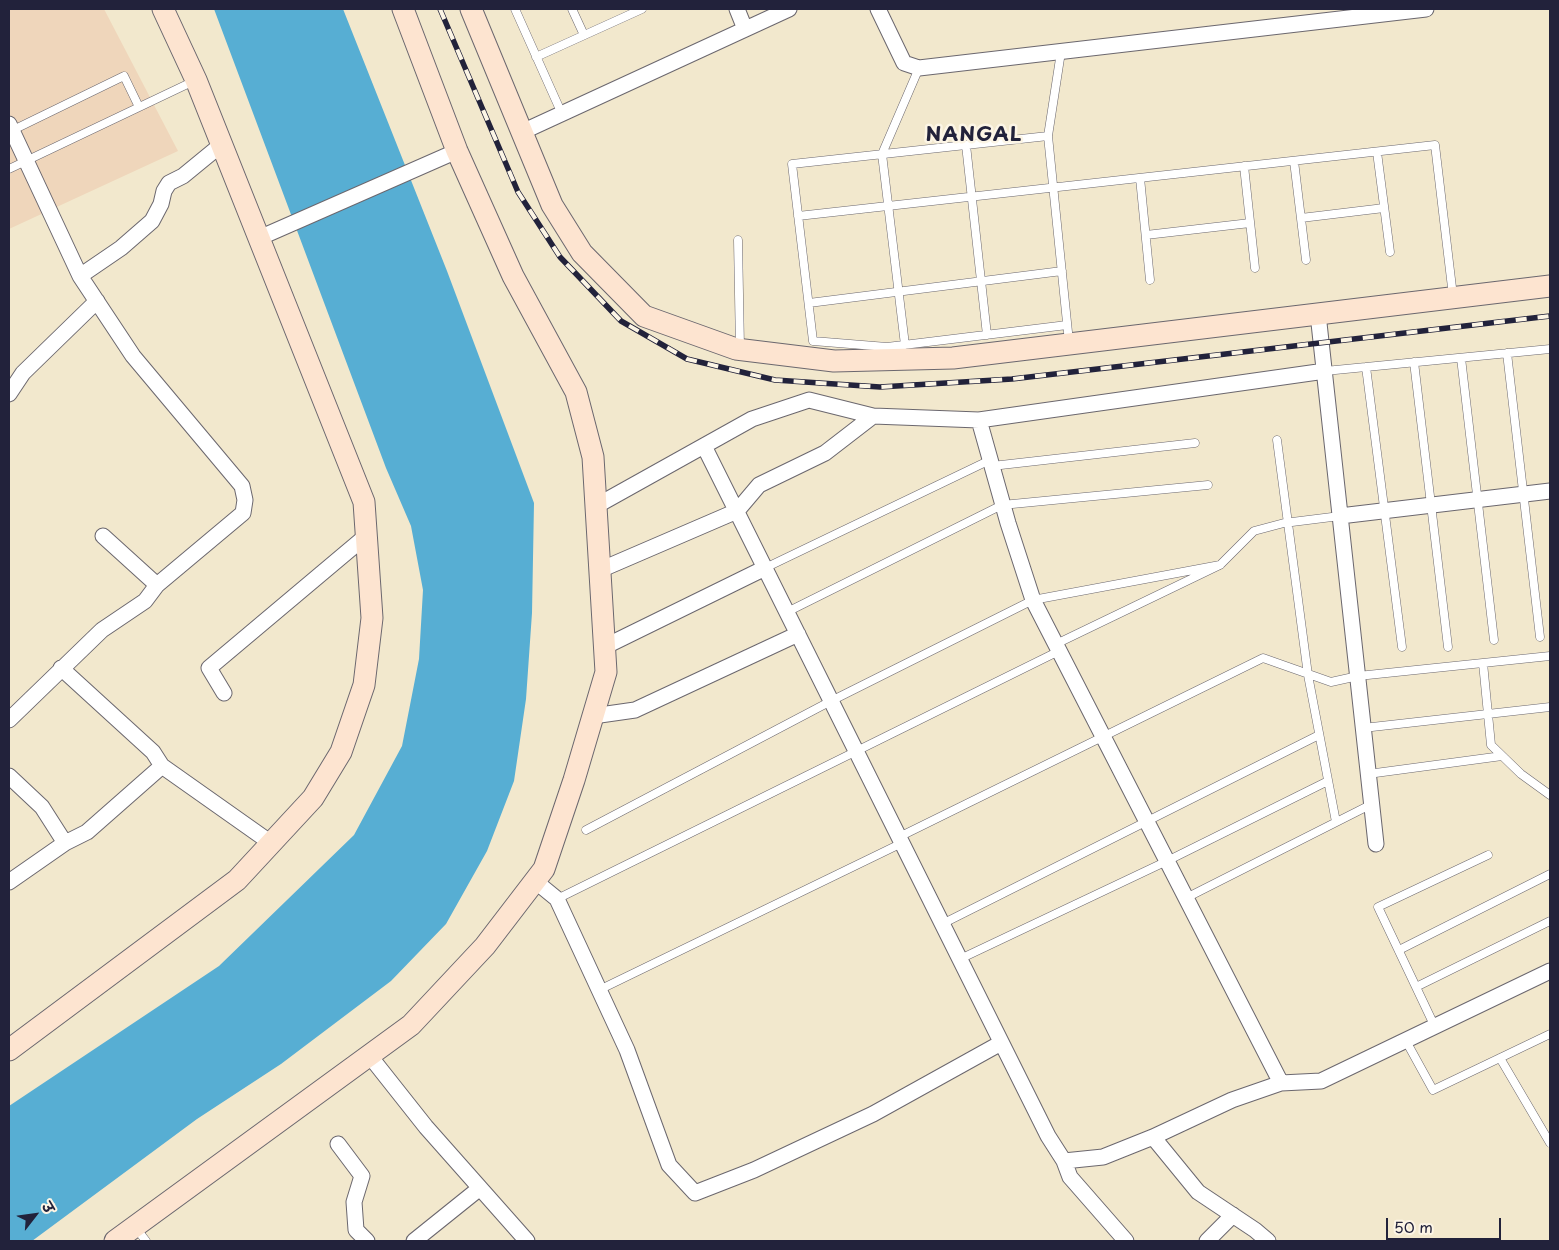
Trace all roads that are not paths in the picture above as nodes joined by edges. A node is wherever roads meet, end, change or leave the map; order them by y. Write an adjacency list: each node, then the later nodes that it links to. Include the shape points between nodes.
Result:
1 (163, 9): 18 (street)
2 (403, 9): 26 (street)
3 (471, 9): 22 (street)
4 (515, 9): 16 (lane)
5 (572, 9): 14 (lane)
6 (642, 9): 11 (lane)
7 (737, 9): 13 (street)
8 (789, 9): 13 (street)
9 (878, 9): 17 (street, via 904,63)
10 (1426, 9): 12 (street)
11 (631, 11): 14 (lane)
12 (1394, 11): 15 (street)
13 (745, 29): 20 (street)
14 (584, 35): 16 (lane)
15 (1061, 52): 17 (street); 23 (lane)
16 (536, 57): 20 (lane)
17 (919, 68): 28 (lane)
18 (196, 80): 19 (lane); 24 (street)
19 (140, 107): 21 (lane, via 124,76); 29 (lane)
20 (562, 114): 22 (street)
21 (10, 129): 29 (street)
22 (522, 132): 61 (street, via 552,205 582,252 644,316)
23 (1048, 136): 25 (lane); 34 (lane)
24 (222, 144): 42 (street); 48 (street, via 183,176 169,182 152,221 121,248)
25 (966, 145): 28 (lane); 35 (lane)
26 (457, 151): 42 (street); 80 (street, via 512,276 576,392 593,457)
27 (1377, 152): 30 (lane); 37 (lane); 53 (lane, via 1436,145)
28 (882, 154): 36 (lane); 38 (lane, via 792,164)
29 (26, 161): 32 (lane); 48 (street)
30 (1294, 161): 31 (lane); 39 (lane)
31 (1244, 166): 33 (lane); 40 (lane)
32 (9, 169)
33 (1140, 178): 34 (lane); 41 (lane)
34 (1054, 187): 35 (lane); 47 (lane)
35 (972, 196): 36 (lane); 50 (lane)
36 (888, 206): 38 (lane); 52 (lane)
37 (1384, 208): 39 (lane); 44 (lane)
38 (798, 216): 55 (lane)
39 (1301, 218): 45 (lane)
40 (1250, 223): 41 (lane); 46 (lane)
41 (1146, 235): 49 (lane)
42 (259, 238): 86 (street, via 364,502)
43 (738, 240): 61 (lane)
44 (1390, 252)
45 (1306, 260)
46 (1255, 268)
47 (1062, 271): 50 (lane); 57 (lane)
48 (80, 276): 54 (street)
49 (1150, 280)
50 (981, 281): 52 (lane); 58 (lane)
51 (1550, 286): 53 (street)
52 (899, 292): 55 (lane); 59 (lane)
53 (1453, 298): 56 (street)
54 (97, 301): 67 (street, via 23,373); 90 (street, via 133,356 242,486 245,500 243,514)
55 (809, 303): 59 (lane, via 813,342 888,348)
56 (1318, 314): 57 (street); 66 (street)
57 (1068, 334): 58 (lane); 61 (street, via 953,358 834,361)
58 (987, 335): 59 (lane)
59 (905, 345)
60 (1550, 349): 62 (lane)
61 (740, 350)
62 (1507, 353): 63 (lane); 76 (lane)
63 (1461, 358): 64 (lane); 77 (lane)
64 (1414, 362): 65 (lane); 78 (lane)
65 (1366, 367): 66 (lane); 81 (lane)
66 (1325, 371): 69 (street); 83 (street)
67 (9, 394)
68 (873, 416): 69 (street); 72 (street, via 809,400 752,419); 82 (street, via 824,453 759,486)
69 (980, 420): 73 (street)
70 (1277, 440): 84 (lane)
71 (1195, 443): 73 (lane)
72 (704, 446): 80 (street); 82 (street)
73 (991, 463): 79 (street); 88 (lane)
74 (1208, 485): 79 (lane)
75 (1550, 491): 76 (street)
76 (1523, 493): 77 (street); 94 (lane)
77 (1477, 499): 78 (street); 95 (lane)
78 (1431, 504): 81 (street); 99 (lane)
79 (1002, 505): 91 (street); 92 (lane)
80 (596, 506): 89 (street)
81 (1385, 510): 83 (street); 98 (lane)
82 (736, 511): 88 (street); 89 (street)
83 (1340, 516): 84 (lane); 104 (street)
84 (1288, 522): 87 (lane, via 1254,531); 103 (lane)
85 (103, 536): 90 (street)
86 (366, 536): 105 (street, via 208,668); 127 (street, via 372,618 364,685 341,752 313,798)
87 (1220, 565): 91 (lane); 97 (lane)
88 (765, 568): 92 (street); 96 (street)
89 (600, 570): 96 (street)
90 (157, 585): 102 (street, via 145,601 102,630)
91 (1033, 600): 97 (street); 106 (lane)
92 (787, 612): 93 (street)
93 (798, 634): 106 (street); 109 (street, via 635,710)
94 (1540, 637)
95 (1494, 640)
96 (604, 647): 109 (street, via 606,672)
97 (1058, 647): 113 (street); 114 (lane)
98 (1402, 647)
99 (1448, 647)
100 (1550, 656): 101 (lane)
101 (1483, 663): 104 (lane); 108 (lane)
102 (61, 668): 110 (street); 116 (street, via 153,752)
103 (1308, 675): 104 (lane, via 1331,682); 112 (lane); 113 (lane, via 1263,658)
104 (1358, 676): 111 (street)
105 (224, 692)
106 (831, 700): 114 (street); 124 (lane)
107 (1550, 707): 108 (lane)
108 (1488, 714): 111 (lane); 115 (lane, via 1491,745)
109 (593, 716): 132 (street, via 544,869)
110 (9, 720)
111 (1363, 728): 117 (street)
112 (1320, 735): 119 (lane); 122 (lane)
113 (1104, 738): 122 (street); 125 (lane)
114 (856, 752): 125 (street); 135 (lane)
115 (1502, 756): 117 (lane); 120 (lane)
116 (162, 766): 126 (street, via 87,832); 127 (street)
117 (1368, 774): 121 (street)
118 (9, 776): 126 (street, via 42,807)
119 (1328, 781): 123 (lane); 130 (lane)
120 (1550, 795)
121 (1372, 804): 123 (lane); 128 (street)
122 (1146, 821): 130 (street); 137 (lane)
123 (1336, 822): 134 (lane)
124 (586, 830)
125 (900, 840): 137 (street); 142 (lane)
126 (65, 843): 133 (street)
127 (272, 843): 147 (street, via 237,880)
128 (1376, 844)
129 (1488, 855): 138 (lane, via 1378,907)
130 (1167, 860): 134 (street); 139 (lane)
131 (1550, 874): 138 (lane)
132 (535, 881): 135 (street); 148 (street, via 485,946 411,1025)
133 (9, 882)
134 (1186, 898): 150 (street)
135 (557, 899): 142 (street)
136 (1550, 922): 141 (lane)
137 (942, 924): 139 (street)
138 (1398, 950): 141 (lane)
139 (960, 959): 146 (street)
140 (1550, 971): 143 (street)
141 (1416, 987): 143 (lane)
142 (599, 990): 146 (street, via 627,1050 669,1165 695,1193 754,1170 873,1114)
143 (1435, 1027): 145 (street)
144 (1550, 1034): 149 (lane)
145 (1406, 1041): 149 (lane, via 1433,1090); 150 (street, via 1322,1081)
146 (1001, 1043): 154 (street)
147 (9, 1050)
148 (369, 1055): 155 (street); 157 (street)
149 (1500, 1058): 152 (lane)
150 (1281, 1083): 151 (street, via 1232,1100)
151 (1153, 1137): 154 (street, via 1103,1157); 156 (street, via 1198,1192)
152 (1550, 1143)
153 (338, 1144): 159 (street, via 362,1176 354,1202 356,1230)
154 (1064, 1161): 162 (street, via 1070,1177)
155 (480, 1188): 160 (street); 161 (street)
156 (1233, 1215): 163 (street); 164 (street)
157 (140, 1234): 158 (street)
158 (115, 1241)
159 (368, 1241)
160 (414, 1241)
161 (527, 1241)
162 (1126, 1241)
163 (1207, 1241)
164 (1268, 1241)

